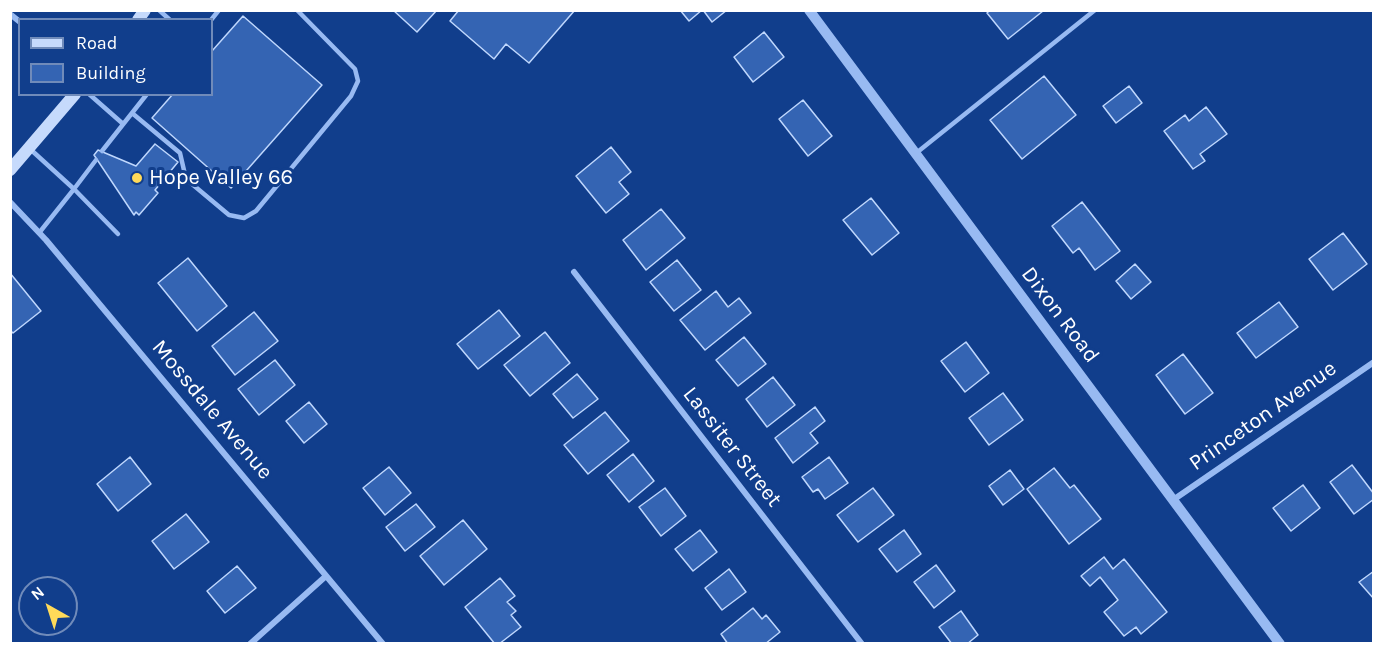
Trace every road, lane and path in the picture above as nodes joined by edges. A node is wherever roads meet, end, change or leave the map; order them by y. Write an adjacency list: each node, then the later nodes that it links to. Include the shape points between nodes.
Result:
1 (297, 10): 7 (lane, via 355,69 358,81 351,96 256,211 244,218 229,215 186,179 180,153)
2 (809, 10): 11 (street, Dixon Road)
3 (1095, 10): 11 (lane)
4 (73, 96): 9 (main road)
5 (91, 96): 8 (lane)
6 (145, 96): 7 (lane)
7 (132, 113): 8 (lane)
8 (122, 123): 10 (lane)
9 (29, 148): 13 (main road); 14 (lane)
10 (102, 151)
11 (915, 154): 20 (street, Dixon Road)
12 (96, 160): 14 (lane)
13 (10, 170)
14 (74, 189): 16 (lane); 17 (lane)
15 (10, 202): 16 (street, Mossdale Avenue)
16 (39, 233): 21 (street, Mossdale Avenue)
17 (118, 234)
18 (574, 272): 24 (street, Lassiter Street)
19 (1374, 362): 20 (street, Princeton Avenue)
20 (1173, 500): 25 (street, Dixon Road)
21 (326, 576): 22 (street); 23 (street, Mossdale Avenue)
22 (250, 644)
23 (383, 644)
24 (862, 644)
25 (1280, 644)

